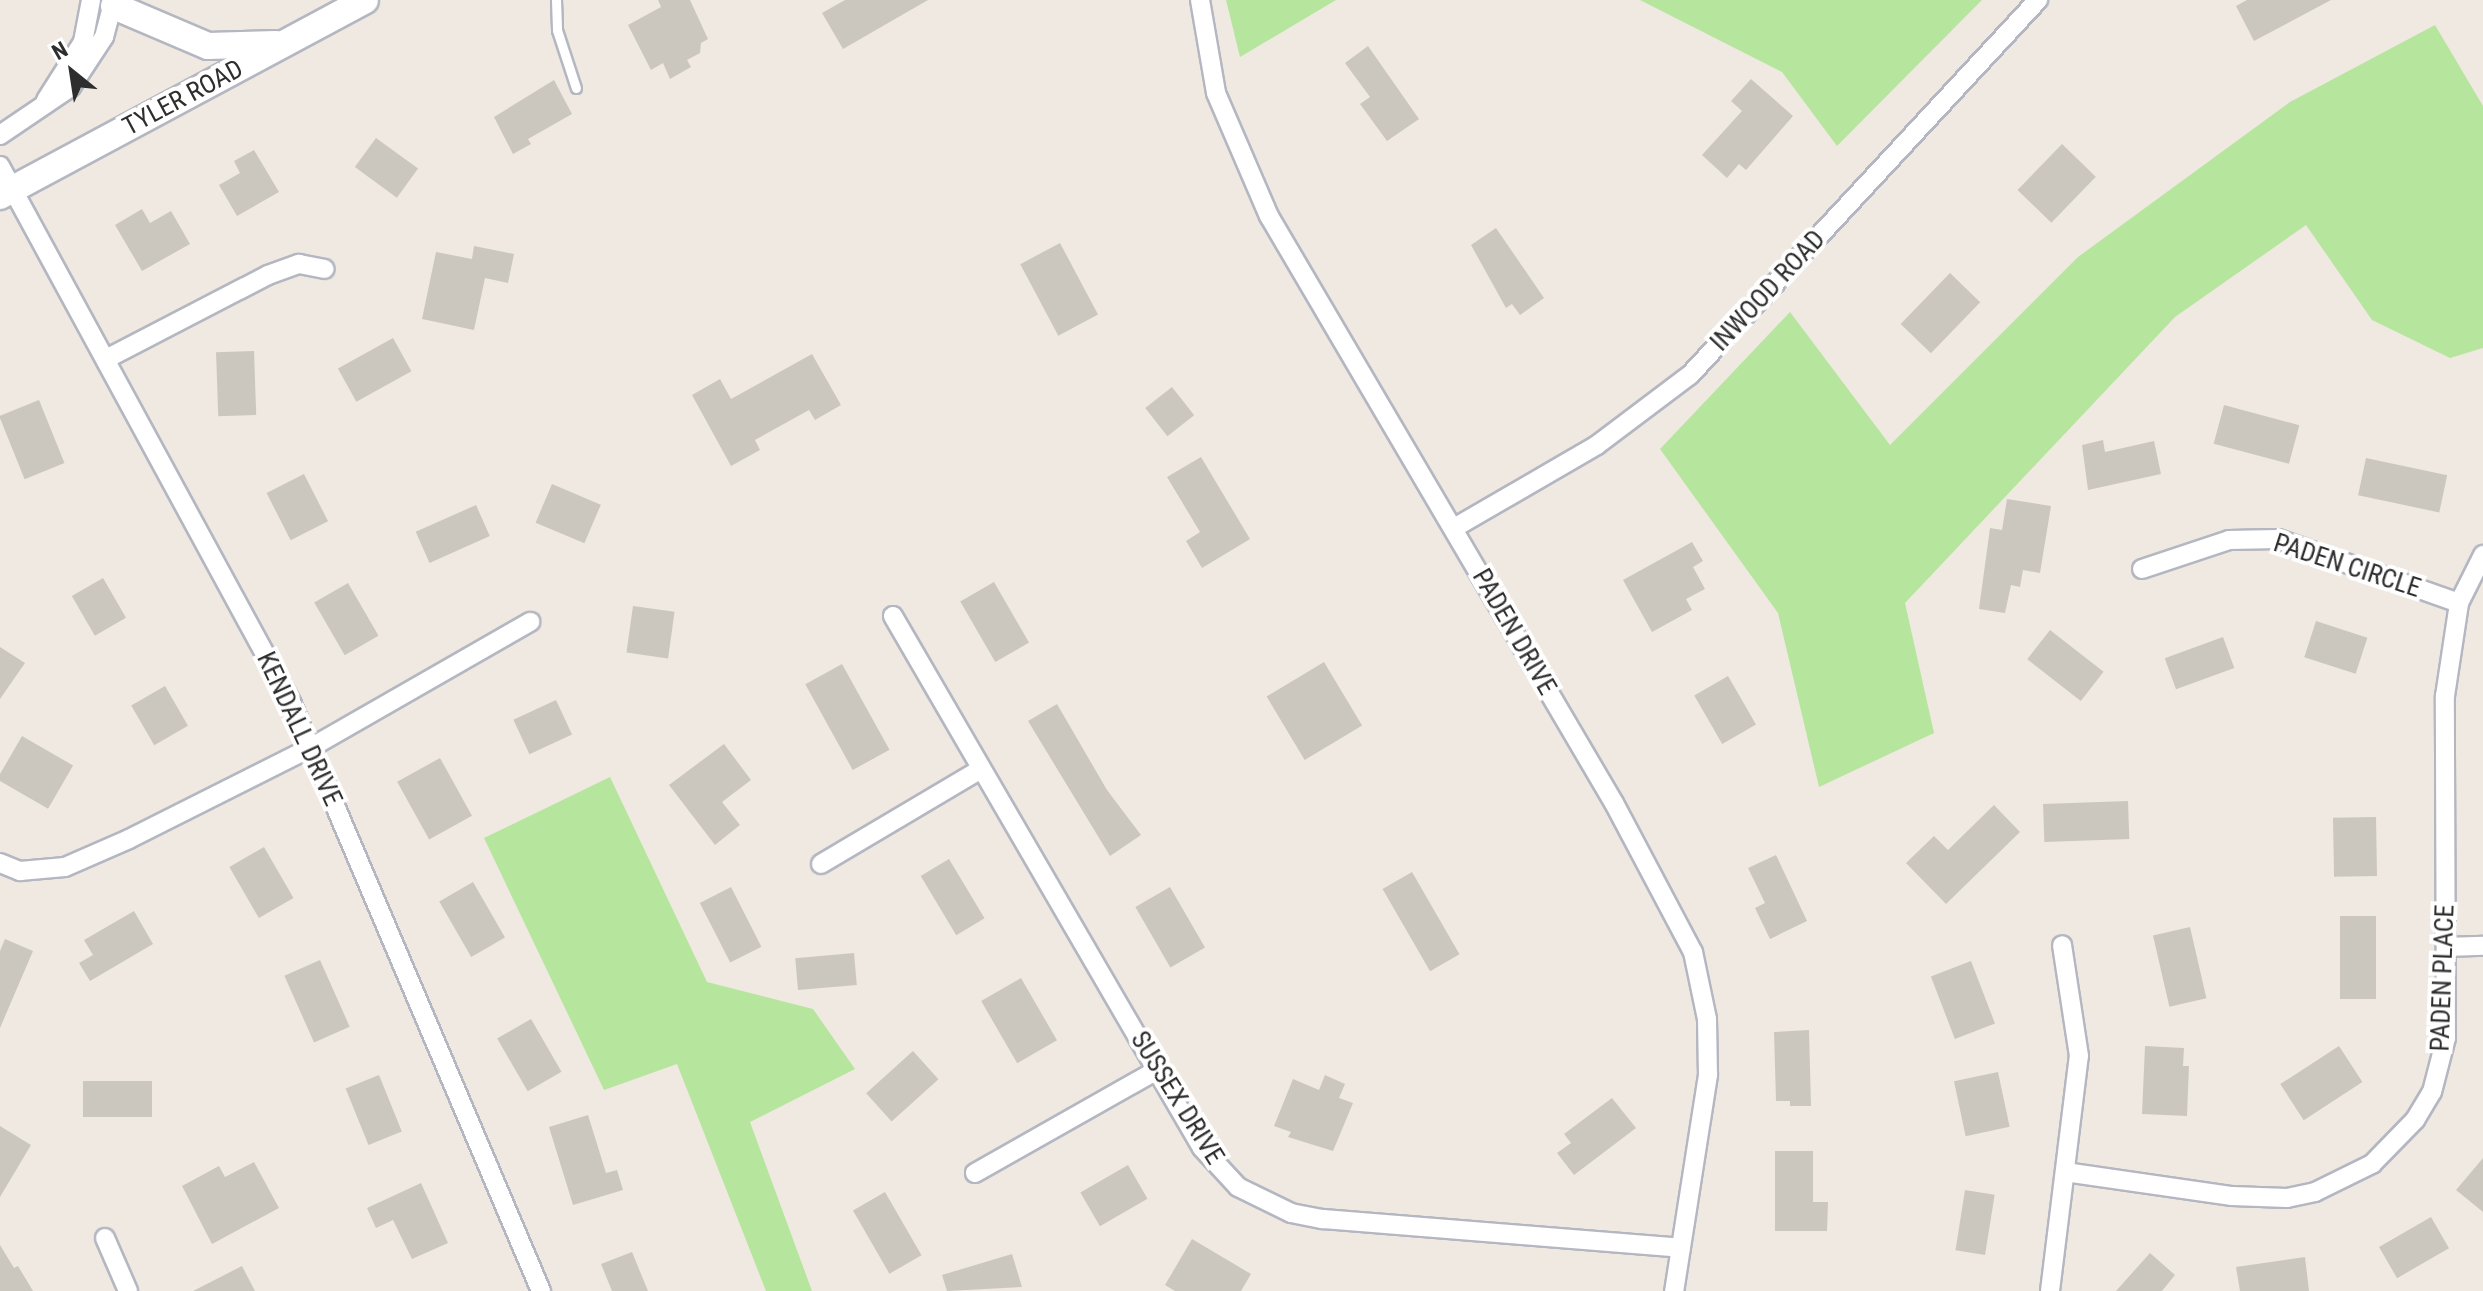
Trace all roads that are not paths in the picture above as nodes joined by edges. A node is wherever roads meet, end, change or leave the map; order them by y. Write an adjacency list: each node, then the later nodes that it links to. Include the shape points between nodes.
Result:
1 (365, 0): 6 (street, TYLER ROAD)
2 (556, 0): 7 (lane, via 557,30)
3 (1200, 0): 12 (street, PADEN DRIVE, via 1216,93 1269,216)
4 (2038, 0): 12 (street, INWOOD ROAD, via 1690,375 1597,445)
5 (107, 2): 6 (street, via 208,46); 8 (street, via 90,63 39,113)
6 (284, 44): 9 (street, TYLER ROAD)
7 (576, 88)
8 (0, 135)
9 (4, 184): 11 (street, KENDALL DRIVE)
10 (325, 269): 11 (street, via 299,264 268,275)
11 (106, 359): 18 (street, KENDALL DRIVE, via 291,702)
12 (1454, 528): 29 (street, PADEN DRIVE, via 1673,906 1693,952 1709,1047)
13 (2483, 555): 15 (street, PADEN PLACE)
14 (2142, 569): 15 (street, PADEN CIRCLE, via 2229,540 2278,539)
15 (2459, 603): 24 (street, PADEN PLACE, via 2445,696)
16 (893, 616): 19 (street, SUSSEX DRIVE)
17 (530, 622): 18 (street)
18 (310, 748): 20 (street, via 65,867 20,871); 31 (street, KENDALL DRIVE)
19 (981, 769): 21 (street); 25 (street, SUSSEX DRIVE)
20 (0, 863)
21 (821, 864)
22 (2062, 945): 26 (street, via 2079,1056)
23 (2483, 946): 24 (street)
24 (2446, 947): 26 (street, PADEN PLACE, via 2446,1038 2432,1092 2393,1145 2344,1180 2315,1192 2263,1199)
25 (1157, 1070): 27 (street); 29 (street, SUSSEX DRIVE, via 1219,1169 1261,1202 1291,1213)
26 (2065, 1172): 33 (street)
27 (975, 1173)
28 (105, 1238): 30 (street)
29 (1681, 1248): 32 (street, PADEN DRIVE)
30 (128, 1291)
31 (541, 1291)
32 (1674, 1291)
33 (2050, 1291)

